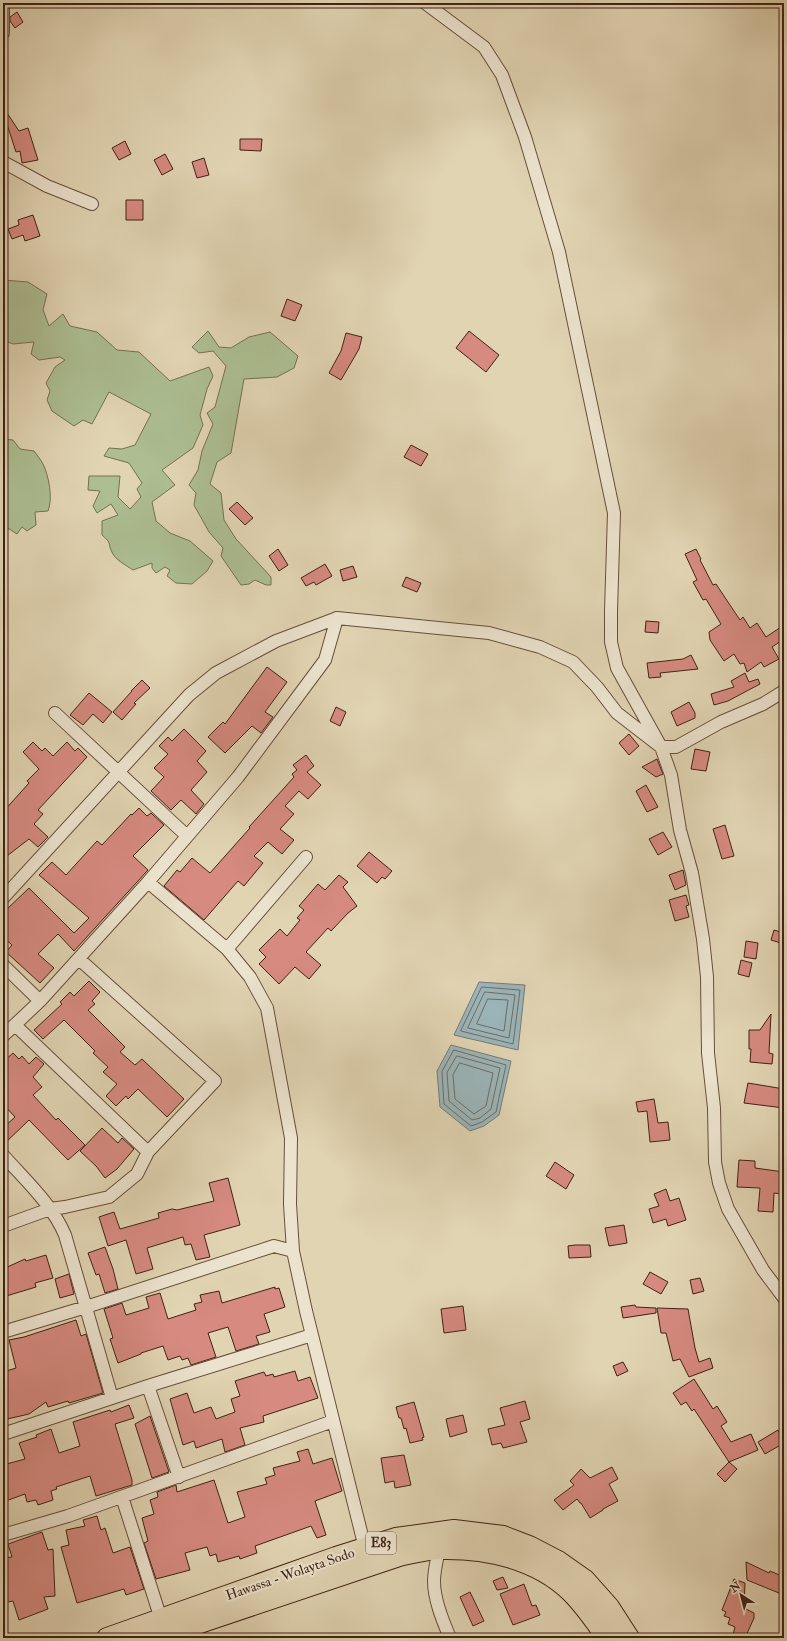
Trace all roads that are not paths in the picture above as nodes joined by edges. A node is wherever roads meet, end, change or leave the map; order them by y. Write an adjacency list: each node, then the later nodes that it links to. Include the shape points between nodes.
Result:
1 (425, 3): 9 (street, via 484,47 502,76 525,137 559,252 614,514 611,642 617,668)
2 (3, 4): 3 (street)
3 (3, 33)
4 (3, 162): 5 (street, via 47,186)
5 (92, 204)
6 (337, 618): 9 (street, via 489,633 540,647 573,662 617,713); 10 (street, via 276,641 216,673 189,695); 11 (street, via 325,660 238,777)
7 (784, 691): 9 (street, via 676,747)
8 (56, 713): 10 (street)
9 (661, 747): 26 (street, via 671,775 703,939 707,977 708,1053 714,1108 714,1162 728,1209 763,1270)
10 (118, 772): 11 (street); 14 (street)
11 (187, 836): 13 (street)
12 (306, 857): 15 (street)
13 (148, 882): 15 (street); 16 (street)
14 (3, 898)
15 (227, 949): 25 (street, via 250,977 267,1008 291,1138 290,1204)
16 (79, 959): 18 (street); 21 (street, via 215,1081)
17 (3, 965): 18 (street)
18 (40, 1002): 19 (street)
19 (15, 1025): 20 (street); 21 (street)
20 (3, 1036)
21 (148, 1152): 23 (street, via 137,1174 109,1197)
22 (3, 1155): 23 (street)
23 (50, 1209): 24 (street); 27 (street, via 60,1222 65,1235)
24 (3, 1226)
25 (293, 1251): 27 (street, via 274,1246); 29 (street)
26 (784, 1298)
27 (86, 1307): 28 (street); 31 (street)
28 (3, 1332)
29 (312, 1335): 30 (street); 32 (street)
30 (148, 1386): 31 (street); 34 (street)
31 (112, 1398): 33 (street)
32 (333, 1421): 34 (street); 38 (street)
33 (3, 1434)
34 (179, 1477): 35 (street)
35 (122, 1497): 36 (street); 39 (street)
36 (3, 1535)
37 (441, 1540): 38 (main road, Hawassa - Wolayta Sodo / E83, via 396,1538); 39 (main road, Hawassa - Wolayta Sodo / E83); 41 (street, via 434,1580); 42 (main road, Hawassa - Wolayta Sodo / E83, via 516,1558 547,1574 571,1592); 43 (main road, Hawassa - Wolayta Sodo / E83, via 454,1530 503,1536 558,1561 585,1580 608,1607)
38 (365, 1548): 39 (main road, Hawassa - Wolayta Sodo / E83)
39 (160, 1633): 40 (main road, Hawassa - Wolayta Sodo / E83)
40 (107, 1638)
41 (450, 1638)
42 (607, 1638)
43 (629, 1638)

